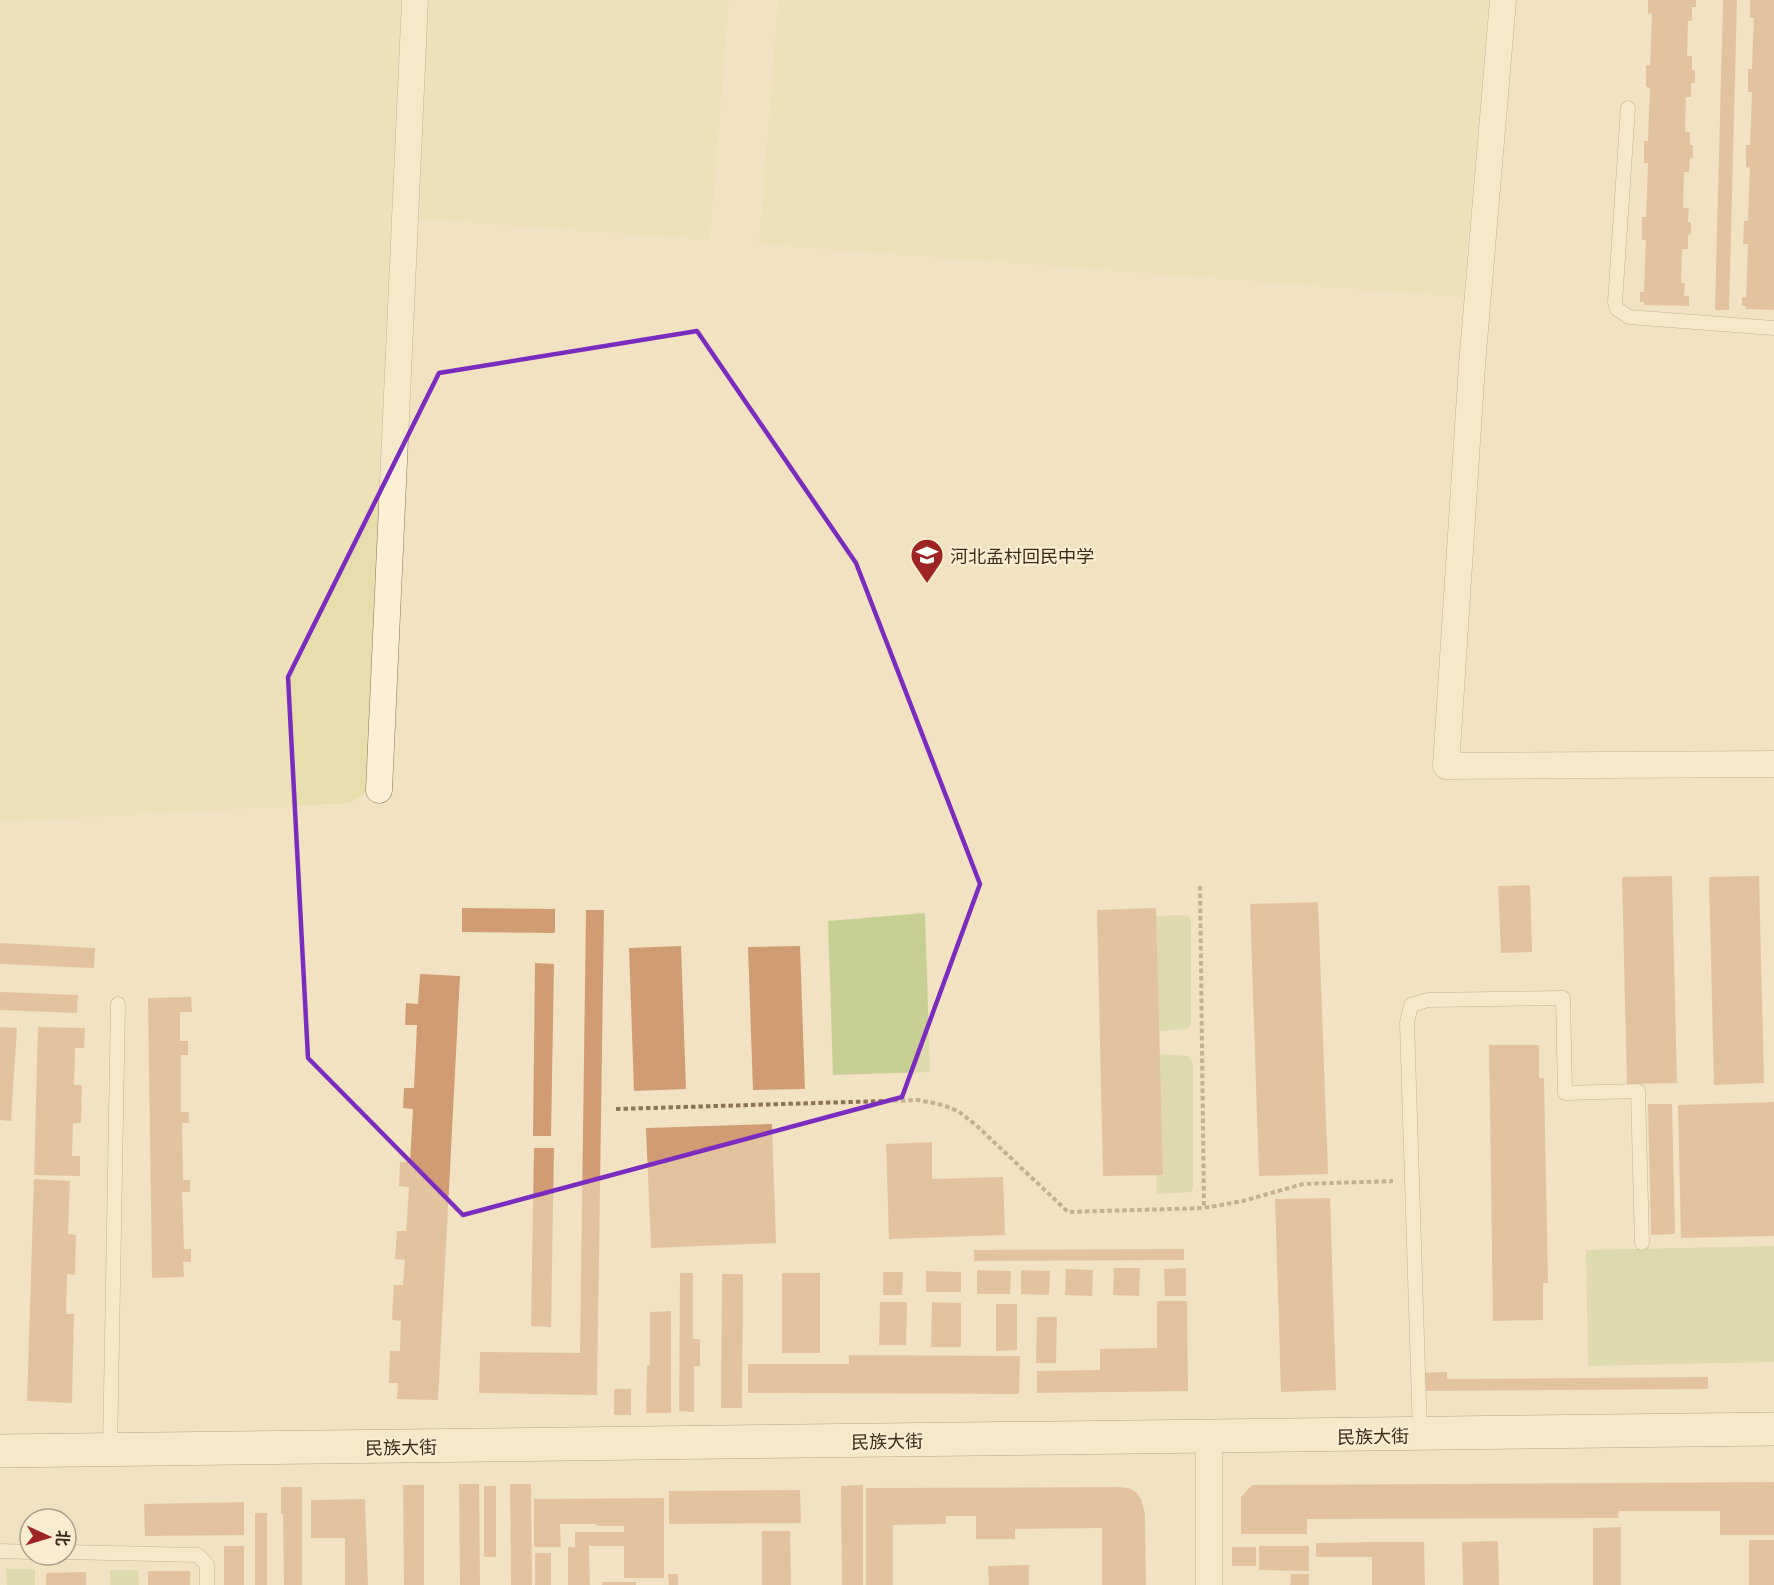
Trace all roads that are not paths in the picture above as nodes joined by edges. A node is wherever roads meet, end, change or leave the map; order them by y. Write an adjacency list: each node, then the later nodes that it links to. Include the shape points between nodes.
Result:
1 (415, 0): 6 (street)
2 (1503, 0): 5 (street, via 1472,365 1446,766)
3 (1628, 108): 4 (lane, via 1617,309 1629,317)
4 (1774, 328)
5 (1774, 764)
6 (379, 790)
7 (118, 1004): 12 (lane)
8 (1642, 1243): 10 (lane, via 1638,1091 1564,1093 1563,998 1428,1000 1411,1005 1407,1023)
9 (1774, 1429): 10 (main road, 民族大街)
10 (1419, 1434): 11 (main road, 民族大街)
11 (1209, 1436): 12 (main road, 民族大街); 18 (street)
12 (110, 1450): 13 (main road, 民族大街)
13 (0, 1451)
14 (0, 1551): 15 (lane)
15 (18, 1551)
16 (78, 1552): 17 (lane, via 198,1555 207,1564)
17 (207, 1585)
18 (1209, 1585)

